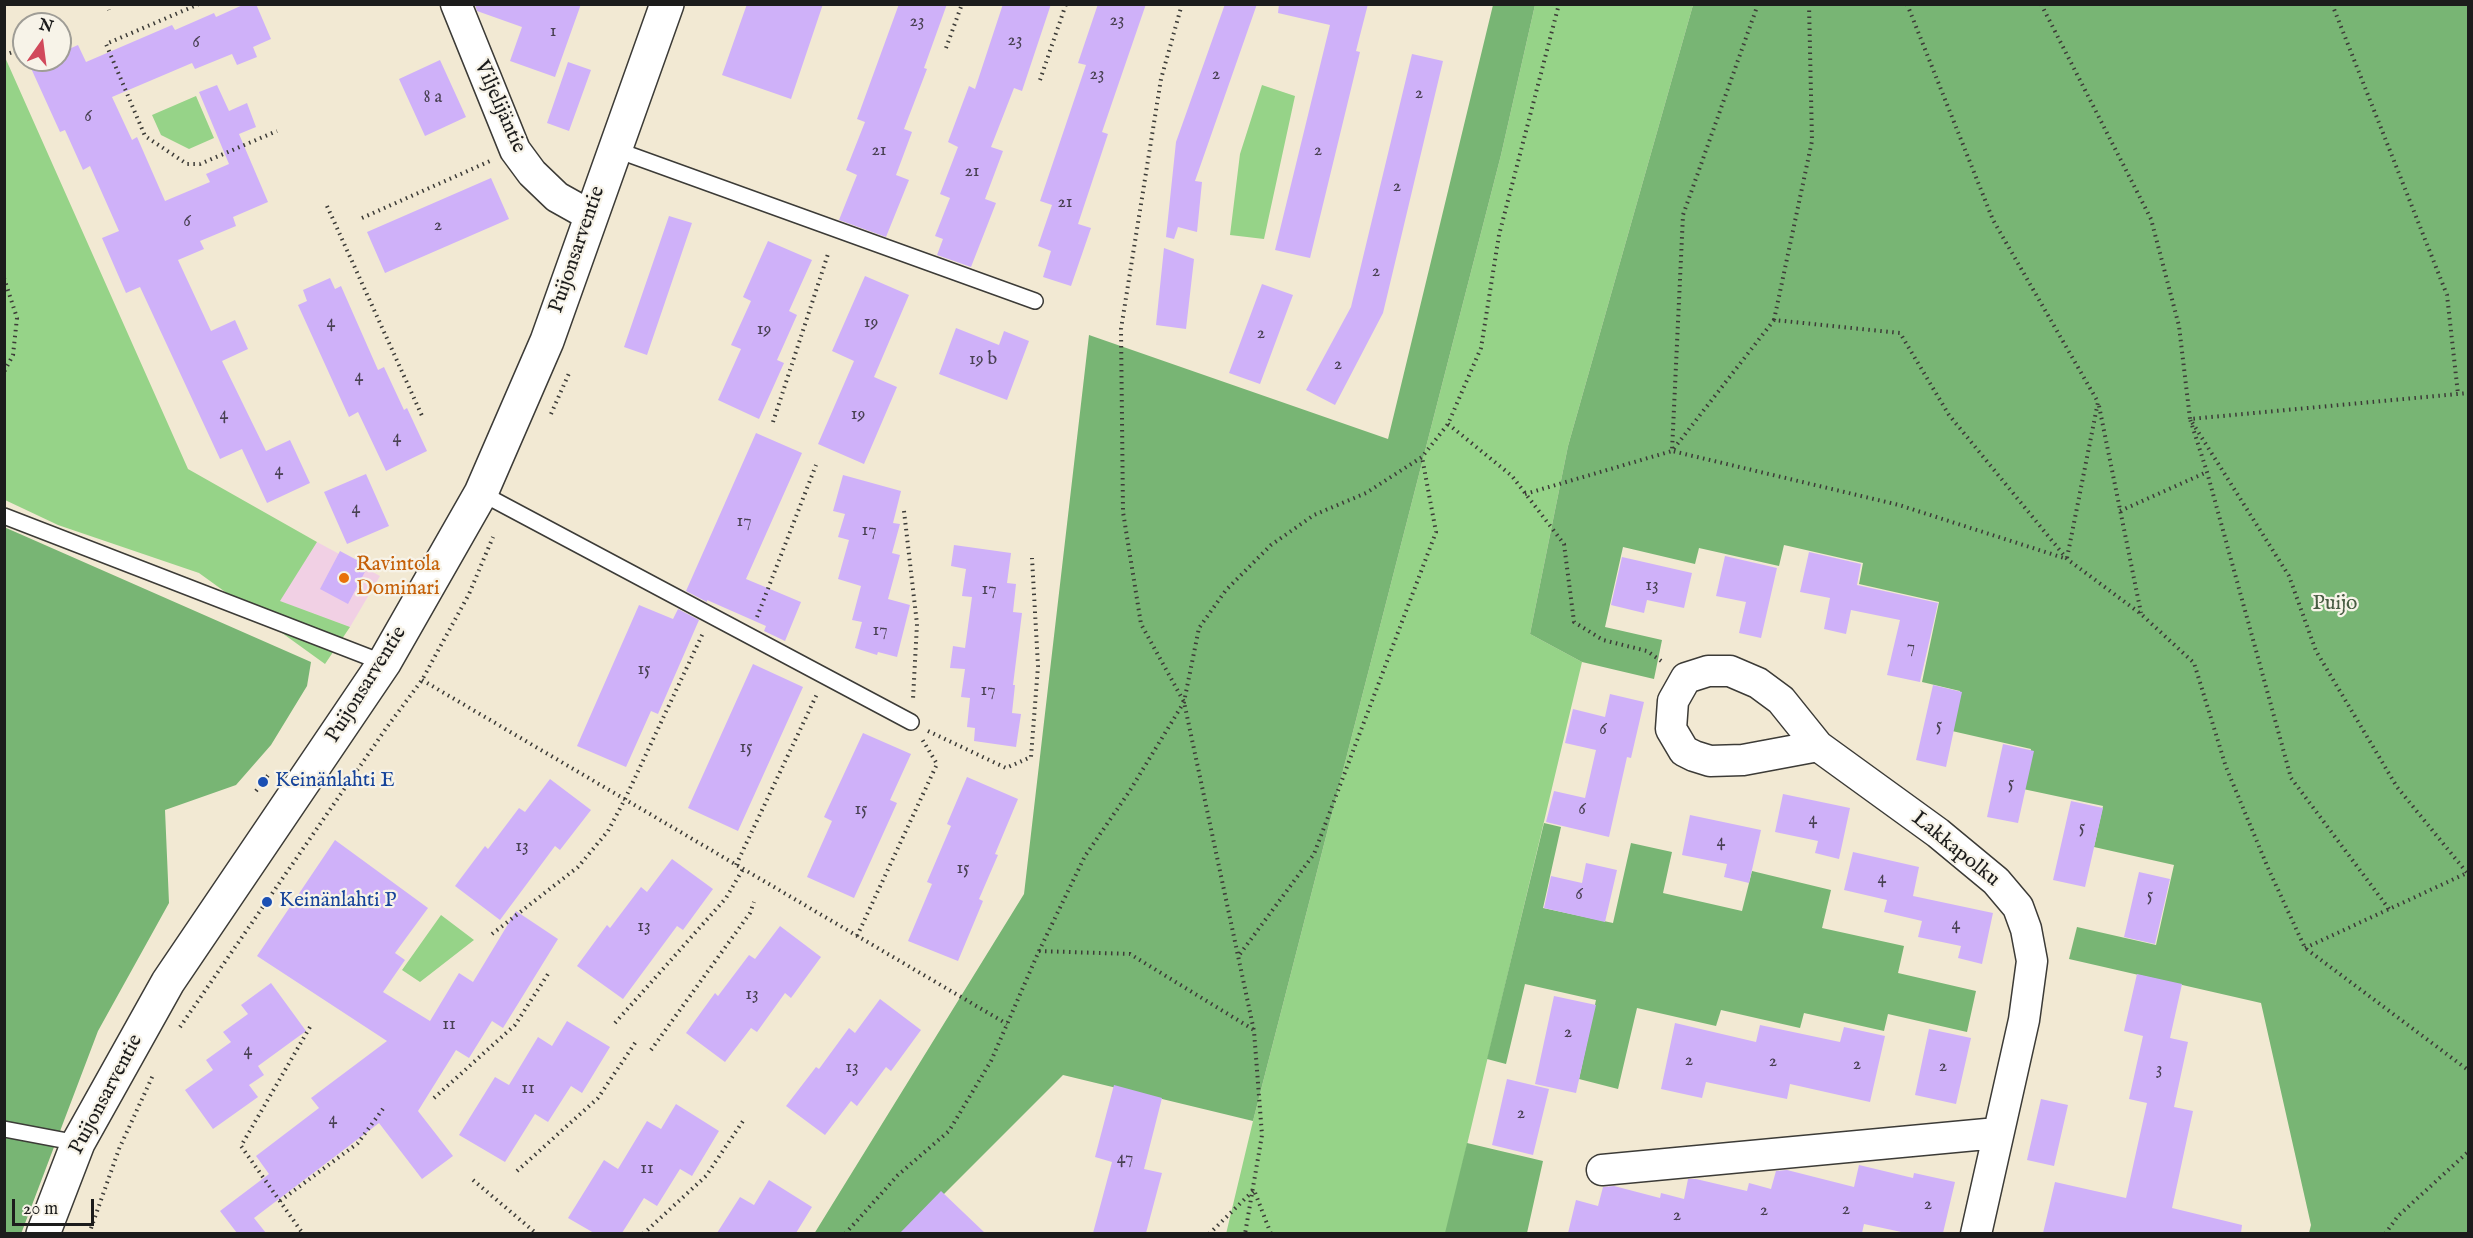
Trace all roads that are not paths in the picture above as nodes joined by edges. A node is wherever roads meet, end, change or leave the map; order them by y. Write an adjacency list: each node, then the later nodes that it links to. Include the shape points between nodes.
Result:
1 (456, 4): 4 (street, Viljelijäntie, via 515,150 557,197)
2 (667, 4): 3 (main road, Puijonsarventie)
3 (614, 149): 4 (main road, Puijonsarventie); 5 (lane)
4 (591, 216): 6 (main road, Puijonsarventie, via 547,341)
5 (1035, 301)
6 (481, 493): 8 (main road, Puijonsarventie); 9 (lane)
7 (4, 516): 8 (lane)
8 (384, 663): 13 (main road, Puijonsarventie, via 168,982)
9 (911, 723)
10 (1818, 746): 10 (street, Lakkapolku, via 1780,700 1758,683 1730,672 1708,671 1686,678 1673,702 1671,729 1684,751 1710,761 1743,760); 12 (street, Lakkapolku, via 1938,833 1996,881 2018,907 2032,961 2024,1020)
11 (4, 1129): 13 (lane)
12 (1997, 1133): 14 (street); 16 (street, Lakkapolku)
13 (78, 1143): 15 (main road, Puijonsarventie)
14 (1602, 1170)
15 (43, 1233)
16 (1976, 1233)

